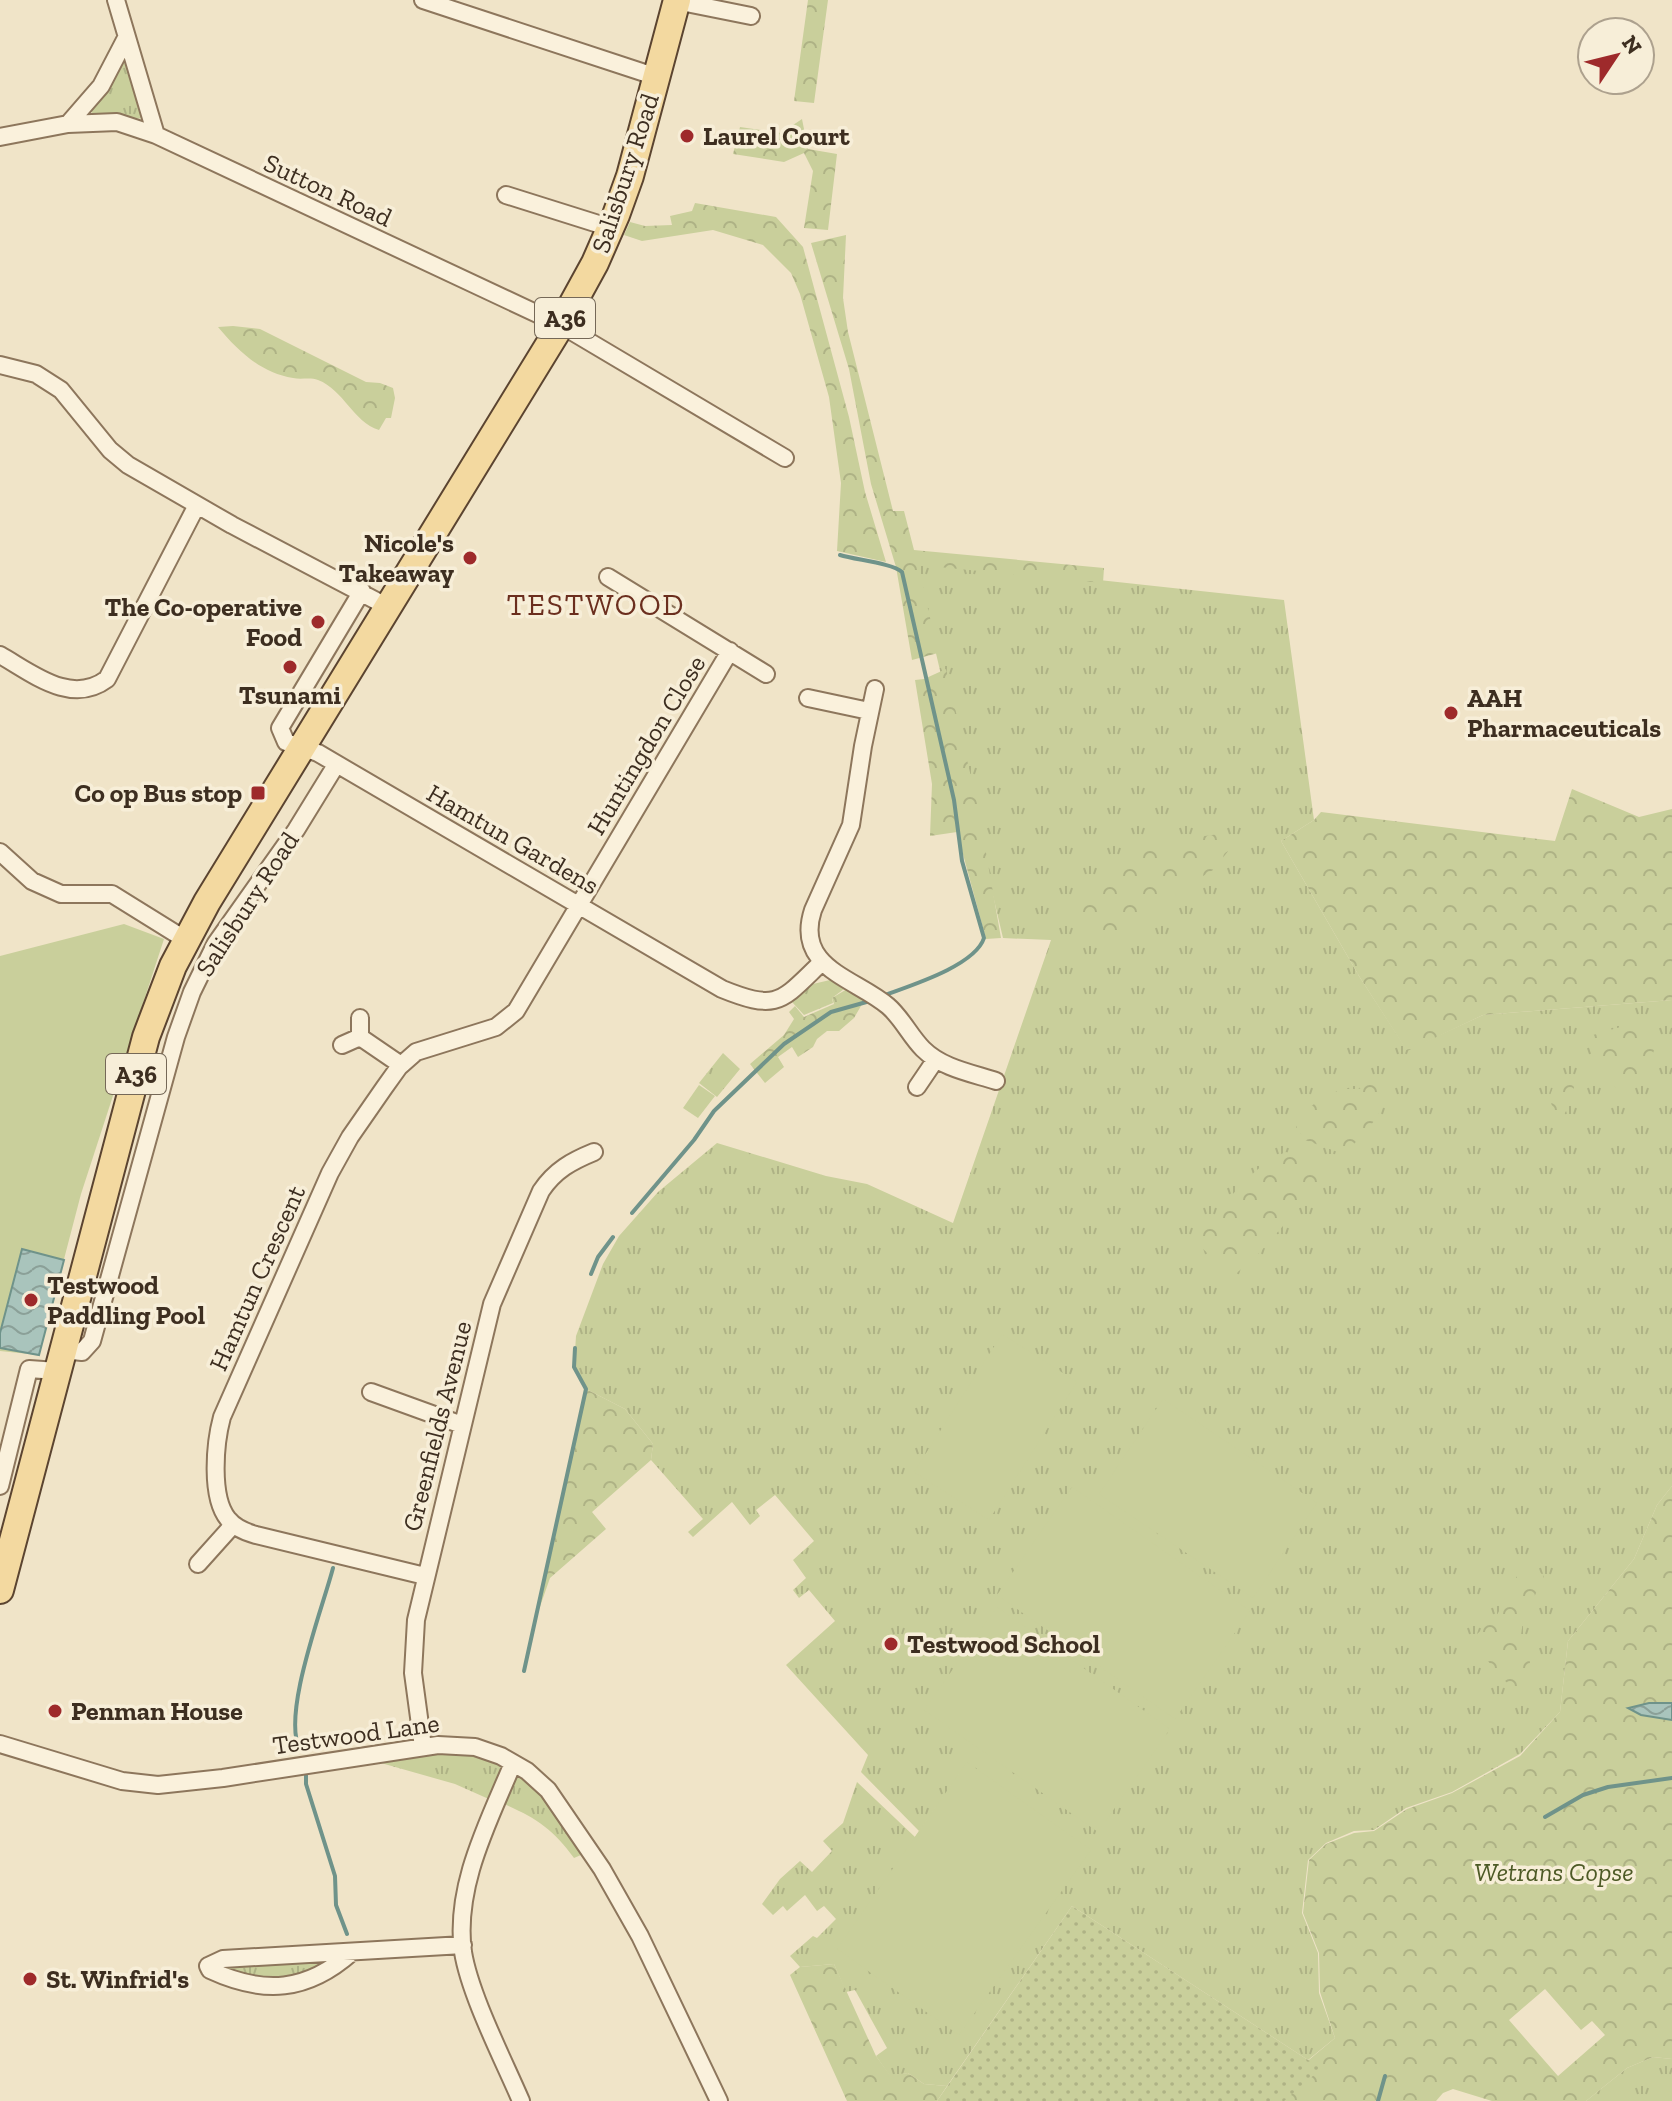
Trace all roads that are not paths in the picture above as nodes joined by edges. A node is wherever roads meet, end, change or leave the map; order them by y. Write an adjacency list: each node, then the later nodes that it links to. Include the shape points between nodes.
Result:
1 (116, 0): 5 (street)
2 (423, 0): 6 (street)
3 (676, 1): 4 (street); 6 (main road, Salisbury Road / A36)
4 (751, 16)
5 (126, 38): 7 (street, via 101,86); 8 (street)
6 (657, 77): 11 (main road, Salisbury Road / A36)
7 (68, 124): 8 (street, Sutton Road, via 117,122); 9 (street, Sutton Road)
8 (156, 135): 12 (street, Sutton Road)
9 (0, 137)
10 (506, 195): 11 (street)
11 (611, 228): 12 (main road, Salisbury Road / A36)
12 (561, 325): 14 (street, Sutton Road); 18 (main road, Salisbury Road / A36)
13 (0, 365): 15 (street, via 45,378 70,398 118,457)
14 (785, 458)
15 (197, 505): 17 (street); 20 (street, via 107,679 93,688 66,689)
16 (608, 577): 19 (street, Huntingdon Close)
17 (362, 591): 18 (street); 25 (street, via 280,728 286,742)
18 (388, 607): 25 (main road, Salisbury Road / A36)
19 (730, 651): 21 (street, Huntingdon Close); 28 (street, Huntingdon Close)
20 (0, 655)
21 (766, 674)
22 (875, 689): 24 (street)
23 (808, 698): 24 (street)
24 (869, 711): 30 (street, via 851,825 809,920 810,939)
25 (302, 747): 26 (street, Hamtun Gardens); 29 (main road, Salisbury Road / A36)
26 (336, 765): 28 (street, Hamtun Gardens); 39 (street, Salisbury Road, via 203,966 176,1037 92,1341 82,1352)
27 (0, 852): 29 (street, via 32,881 61,894 112,894)
28 (579, 905): 30 (street, Hamtun Gardens, via 740,997 773,1002 785,997); 35 (street, Hamtun Crescent, via 511,1017 496,1027 425,1048)
29 (186, 940): 39 (main road, Salisbury Road / A36, via 146,1037)
30 (822, 962): 34 (street, via 887,1005)
31 (360, 1018): 32 (street)
32 (360, 1037): 33 (street); 35 (street)
33 (342, 1045)
34 (936, 1059): 36 (street); 37 (street)
35 (401, 1065): 43 (street, Hamtun Crescent, via 330,1173 222,1417 216,1478 224,1514)
36 (996, 1081)
37 (917, 1087)
38 (594, 1152): 41 (street, Greenfields Avenue, via 556,1173 535,1201 495,1293)
39 (60, 1360): 42 (street, Salisbury Road, via 29,1369); 46 (main road, Salisbury Road / A36)
40 (371, 1392): 41 (street)
41 (462, 1425): 45 (street, Greenfields Avenue)
42 (0, 1486)
43 (233, 1525): 44 (street); 45 (street)
44 (198, 1564)
45 (425, 1576): 48 (street, Greenfields Avenue, via 413,1658)
46 (0, 1590)
47 (0, 1744): 48 (street, Testwood Lane, via 122,1781 158,1785)
48 (423, 1747): 49 (street, Testwood Lane, via 475,1747)
49 (513, 1763): 50 (street, via 471,1871); 53 (street, Testwood Lane, via 556,1800 615,1890)
50 (463, 1945): 51 (street); 52 (street, via 472,1982)
51 (352, 1952): 51 (street, via 331,1971 296,1984 261,1987 208,1966 223,1959)
52 (521, 2101)
53 (719, 2101)

